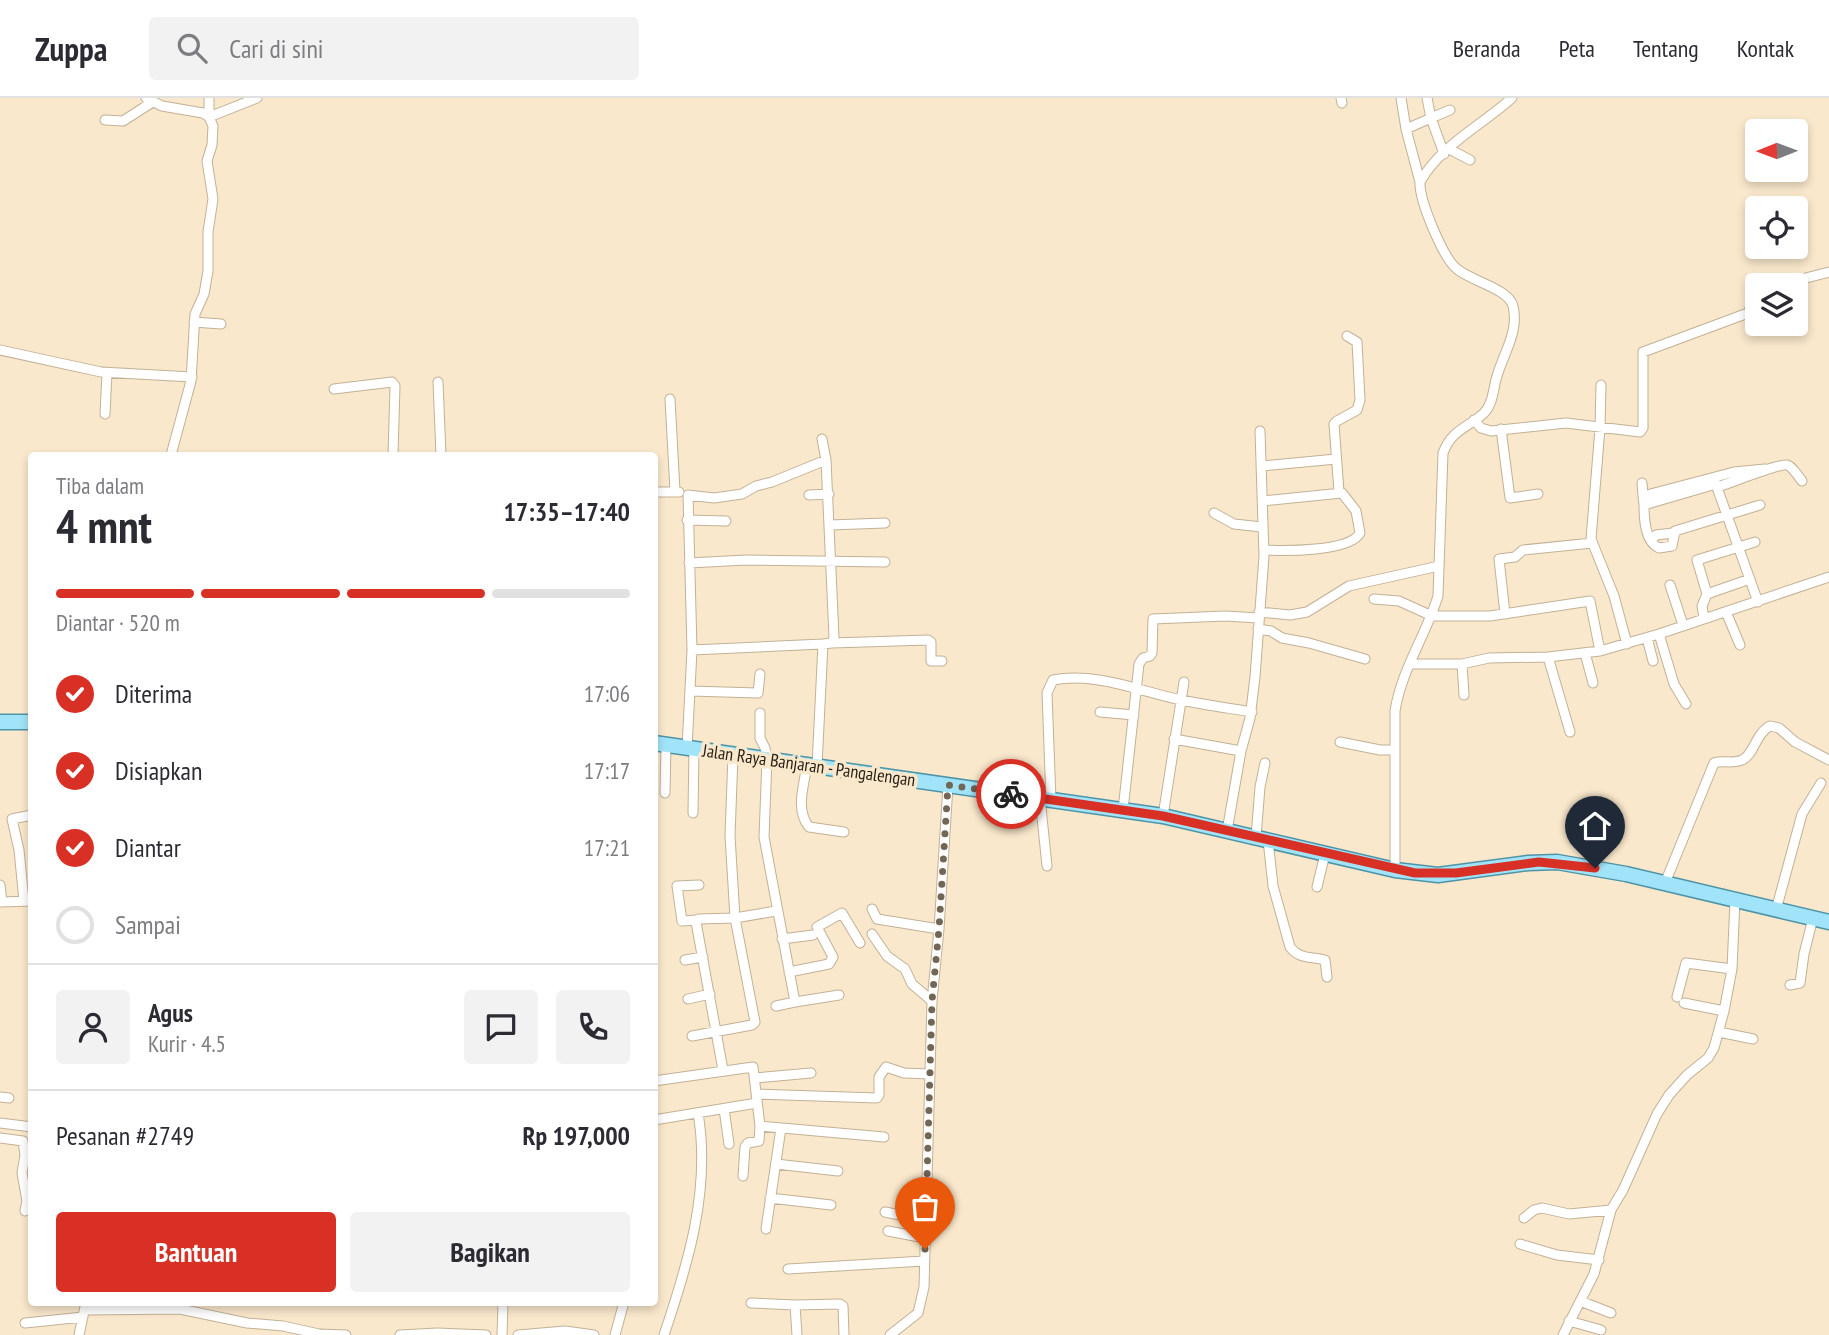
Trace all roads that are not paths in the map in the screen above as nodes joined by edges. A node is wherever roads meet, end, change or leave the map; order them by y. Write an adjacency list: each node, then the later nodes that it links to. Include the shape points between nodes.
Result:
1 (209, 98): 8 (street)
2 (257, 98): 8 (street)
3 (1401, 98): 11 (street)
4 (1427, 98): 9 (street)
5 (1512, 98): 12 (street)
6 (148, 101): 8 (street); 10 (street, via 123,121)
7 (1450, 110): 9 (street)
8 (209, 117): 18 (street, via 213,126 207,169 213,199 208,271)
9 (1431, 118): 11 (street); 12 (street)
10 (105, 120)
11 (1406, 128): 14 (street)
12 (1447, 152): 13 (street); 14 (street)
13 (1470, 160)
14 (1420, 182): 29 (street, via 1447,257 1459,271 1508,296 1514,312 1512,334 1491,399)
15 (1829, 272): 16 (street)
16 (1808, 277)
17 (1745, 314): 30 (street, via 1643,352 1642,431)
18 (194, 322): 19 (street); 23 (street)
19 (221, 324)
20 (1347, 336): 37 (street, via 1357,342 1360,400 1357,410 1334,424)
21 (0, 350): 22 (street)
22 (107, 373): 23 (street); 28 (street)
23 (191, 377): 34 (street)
24 (438, 382): 36 (street)
25 (1601, 385): 30 (street)
26 (334, 389): 35 (street, via 391,382)
27 (670, 399): 43 (street)
28 (105, 414)
29 (1474, 420): 31 (street, via 1485,430); 67 (street, via 1451,438 1443,453)
30 (1600, 428): 31 (street, via 1566,423); 61 (street)
31 (1501, 429): 47 (street, via 1510,498)
32 (1259, 431): 39 (street)
33 (822, 439): 38 (street)
34 (172, 452)
35 (393, 452)
36 (441, 452)
37 (1336, 459): 39 (street); 45 (street)
38 (826, 460): 46 (street); 48 (street, via 742,494)
39 (1262, 466): 51 (street)
40 (1802, 481): 42 (street, via 1789,465 1753,469)
41 (1643, 483): 50 (street)
42 (1715, 483): 50 (street); 54 (street)
43 (676, 491): 44 (street); 48 (street)
44 (658, 492)
45 (1339, 492): 51 (street); 63 (street, via 1356,511 1357,539 1306,551)
46 (829, 494): 49 (street); 58 (street)
47 (1538, 494)
48 (688, 495): 55 (street)
49 (809, 495)
50 (1644, 500): 54 (street, via 1651,540)
51 (1263, 501): 59 (street)
52 (1759, 505): 54 (street)
53 (1214, 513): 59 (street, via 1234,524)
54 (1727, 515): 62 (street)
55 (687, 520): 56 (street); 66 (street)
56 (726, 521)
57 (885, 523): 58 (street)
58 (831, 525): 64 (street)
59 (1262, 527): 63 (street)
60 (1755, 542): 62 (street)
61 (1592, 543): 75 (street, via 1523,550 1515,557 1499,559); 84 (street)
62 (1738, 547): 69 (street); 71 (street, via 1698,560)
63 (1264, 550): 76 (street)
64 (832, 562): 65 (street); 66 (street); 83 (street)
65 (885, 562)
66 (689, 563): 86 (street)
67 (1438, 566): 76 (street, via 1349,586 1307,612); 77 (street, via 1438,596)
68 (1829, 576): 73 (street)
69 (1750, 579): 71 (street); 73 (street)
70 (1670, 585): 79 (street)
71 (1707, 594): 78 (street)
72 (1374, 599): 77 (street, via 1402,602)
73 (1758, 601): 74 (street)
74 (1726, 612): 78 (street); 85 (street)
75 (1505, 614): 77 (street); 87 (street, via 1590,601)
76 (1259, 615): 80 (street); 98 (street, via 1153,619 1152,653 1140,660)
77 (1432, 616): 93 (street)
78 (1704, 618): 79 (street)
79 (1683, 625): 81 (street)
80 (1258, 629): 90 (street); 104 (street)
81 (1659, 634): 82 (street); 102 (street, via 1674,684)
82 (1647, 638): 84 (street); 92 (street)
83 (828, 643): 86 (street); 91 (street, via 928,640 931,661); 120 (street)
84 (1627, 644): 87 (street)
85 (1740, 645)
86 (692, 650): 99 (street)
87 (1600, 651): 88 (street)
88 (1585, 653): 89 (street); 97 (street)
89 (1548, 657): 94 (street, via 1489,658); 109 (street)
90 (1365, 659)
91 (942, 661)
92 (1653, 661)
93 (1410, 664): 94 (street); 114 (street, via 1396,702)
94 (1462, 664): 100 (street)
95 (760, 674): 99 (street, via 758,693)
96 (1184, 682): 101 (street)
97 (1594, 683)
98 (1138, 690): 101 (street); 106 (street); 124 (street, via 1094,679 1053,680 1047,693)
99 (690, 691): 113 (street)
100 (1464, 695)
101 (1180, 700): 104 (street); 110 (street)
102 (1686, 704)
103 (1100, 712): 106 (street)
104 (1252, 712): 115 (street)
105 (760, 713): 117 (street)
106 (1134, 715): 125 (street)
107 (0, 722): 108 (main road)
108 (28, 722)
109 (1570, 732)
110 (1174, 739): 115 (street); 128 (street)
111 (1340, 742): 114 (street)
112 (660, 744): 113 (main road, Jalan Raya Banjaran - Pangalengan); 123 (street)
113 (690, 748): 116 (main road, Jalan Raya Banjaran - Pangalengan); 126 (street)
114 (1394, 750): 134 (street)
115 (1241, 751): 129 (street)
116 (733, 755): 117 (main road, Jalan Raya Banjaran - Pangalengan); 145 (street, via 730,836)
117 (766, 759): 120 (main road, Jalan Raya Banjaran - Pangalengan); 144 (street, via 764,837)
118 (1829, 760): 135 (street, via 1770,726 1744,759 1714,763)
119 (1265, 763): 131 (street, via 1259,787)
120 (812, 766): 122 (main road, Jalan Raya Banjaran - Pangalengan); 130 (street, via 801,806 804,821 809,827)
121 (1821, 783): 143 (street, via 1802,814)
122 (948, 785): 124 (main road, Jalan Raya Banjaran - Pangalengan); 149 (street)
123 (666, 793)
124 (1046, 799): 125 (main road, Jalan Raya Banjaran - Pangalengan); 133 (street)
125 (1123, 810): 128 (main road, Jalan Raya Banjaran - Pangalengan)
126 (694, 813)
127 (28, 816): 140 (street, via 12,819)
128 (1163, 816): 129 (main road, Jalan Raya Banjaran - Pangalengan)
129 (1227, 831): 131 (main road, Jalan Raya Banjaran - Pangalengan)
130 (844, 832)
131 (1262, 838): 132 (main road, Jalan Raya Banjaran - Pangalengan); 158 (street, via 1290,947 1305,958 1325,960)
132 (1325, 855): 134 (main road, Jalan Raya Banjaran - Pangalengan); 138 (street)
133 (1047, 866)
134 (1395, 870): 135 (main road, Jalan Raya Banjaran - Pangalengan, via 1447,874 1557,862)
135 (1665, 883): 139 (main road, Jalan Raya Banjaran - Pangalengan)
136 (0, 885): 141 (street)
137 (699, 885): 147 (street, via 677,886 682,921)
138 (1317, 887)
139 (1735, 900): 143 (main road, Jalan Raya Banjaran - Pangalengan); 156 (street)
140 (27, 901): 141 (street)
141 (1, 902)
142 (872, 909): 149 (street, via 877,919)
143 (1776, 910): 146 (main road, Jalan Raya Banjaran - Pangalengan)
144 (776, 911): 145 (street); 152 (street)
145 (735, 918): 147 (street); 167 (street, via 755,1022)
146 (1813, 918): 148 (main road, Jalan Raya Banjaran - Pangalengan); 159 (street, via 1802,980)
147 (697, 920): 154 (street)
148 (1829, 922)
149 (939, 929): 163 (street)
150 (872, 934): 163 (street, via 887,956 905,969 912,984)
151 (813, 935): 152 (street)
152 (782, 939): 157 (street)
153 (860, 943): 157 (street, via 842,913 817,927 833,957 829,964)
154 (703, 957): 155 (street); 160 (street)
155 (685, 960)
156 (1732, 969): 166 (street); 166 (street, via 1686,963 1681,1000)
157 (789, 972): 164 (street)
158 (1327, 976)
159 (1790, 985)
160 (710, 994): 162 (street); 167 (street)
161 (839, 995): 164 (street)
162 (688, 999)
163 (932, 1001): 173 (street)
164 (795, 1002): 165 (street)
165 (776, 1006)
166 (1724, 1011): 168 (street)
167 (717, 1032): 169 (street); 171 (street)
168 (1718, 1032): 170 (street); 193 (street, via 1708,1058 1678,1084 1657,1114)
169 (692, 1036)
170 (1753, 1039)
171 (723, 1070): 174 (street, via 751,1067); 175 (street)
172 (811, 1073): 174 (street)
173 (929, 1074): 176 (street, via 887,1067 878,1077 877,1098); 197 (street)
174 (755, 1078): 176 (street)
175 (658, 1080)
176 (757, 1099): 177 (street); 182 (street)
177 (724, 1109): 178 (street); 186 (street)
178 (698, 1113): 179 (street); 223 (street, via 698,1208 685,1271)
179 (658, 1119)
180 (0, 1123): 181 (street)
181 (28, 1126)
182 (760, 1126): 183 (street); 190 (street, via 759,1141 745,1147)
183 (781, 1128): 184 (street); 188 (street)
184 (884, 1137)
185 (0, 1138): 187 (street, via 23,1141)
186 (729, 1144)
187 (28, 1155): 194 (street, via 22,1173)
188 (776, 1164): 189 (street); 191 (street)
189 (838, 1171)
190 (743, 1176)
191 (770, 1198): 192 (street); 198 (street)
192 (831, 1205)
193 (1611, 1210): 196 (street, via 1569,1214 1542,1208); 202 (street)
194 (25, 1211)
195 (885, 1212): 197 (street)
196 (1524, 1218)
197 (925, 1220): 200 (street)
198 (766, 1229)
199 (888, 1231): 200 (street)
200 (925, 1238): 203 (street)
201 (1520, 1244): 202 (street, via 1566,1257)
202 (1599, 1260): 205 (street)
203 (924, 1261): 204 (street); 226 (street, via 920,1309)
204 (788, 1269)
205 (1580, 1301): 211 (street); 212 (street)
206 (751, 1303): 207 (street)
207 (795, 1305): 224 (street); 225 (street, via 842,1305)
208 (503, 1306): 219 (street)
209 (623, 1306): 222 (street)
210 (85, 1310): 213 (street); 215 (street); 216 (street, via 180,1309)
211 (1611, 1313)
212 (1570, 1321): 214 (street); 227 (street)
213 (25, 1323)
214 (1601, 1331)
215 (79, 1335)
216 (346, 1335)
217 (400, 1335): 218 (street)
218 (486, 1335)
219 (502, 1335)
220 (518, 1335): 221 (street, via 565,1331)
221 (594, 1335)
222 (615, 1335)
223 (664, 1335)
224 (797, 1335)
225 (844, 1335)
226 (890, 1335)
227 (1563, 1335)

